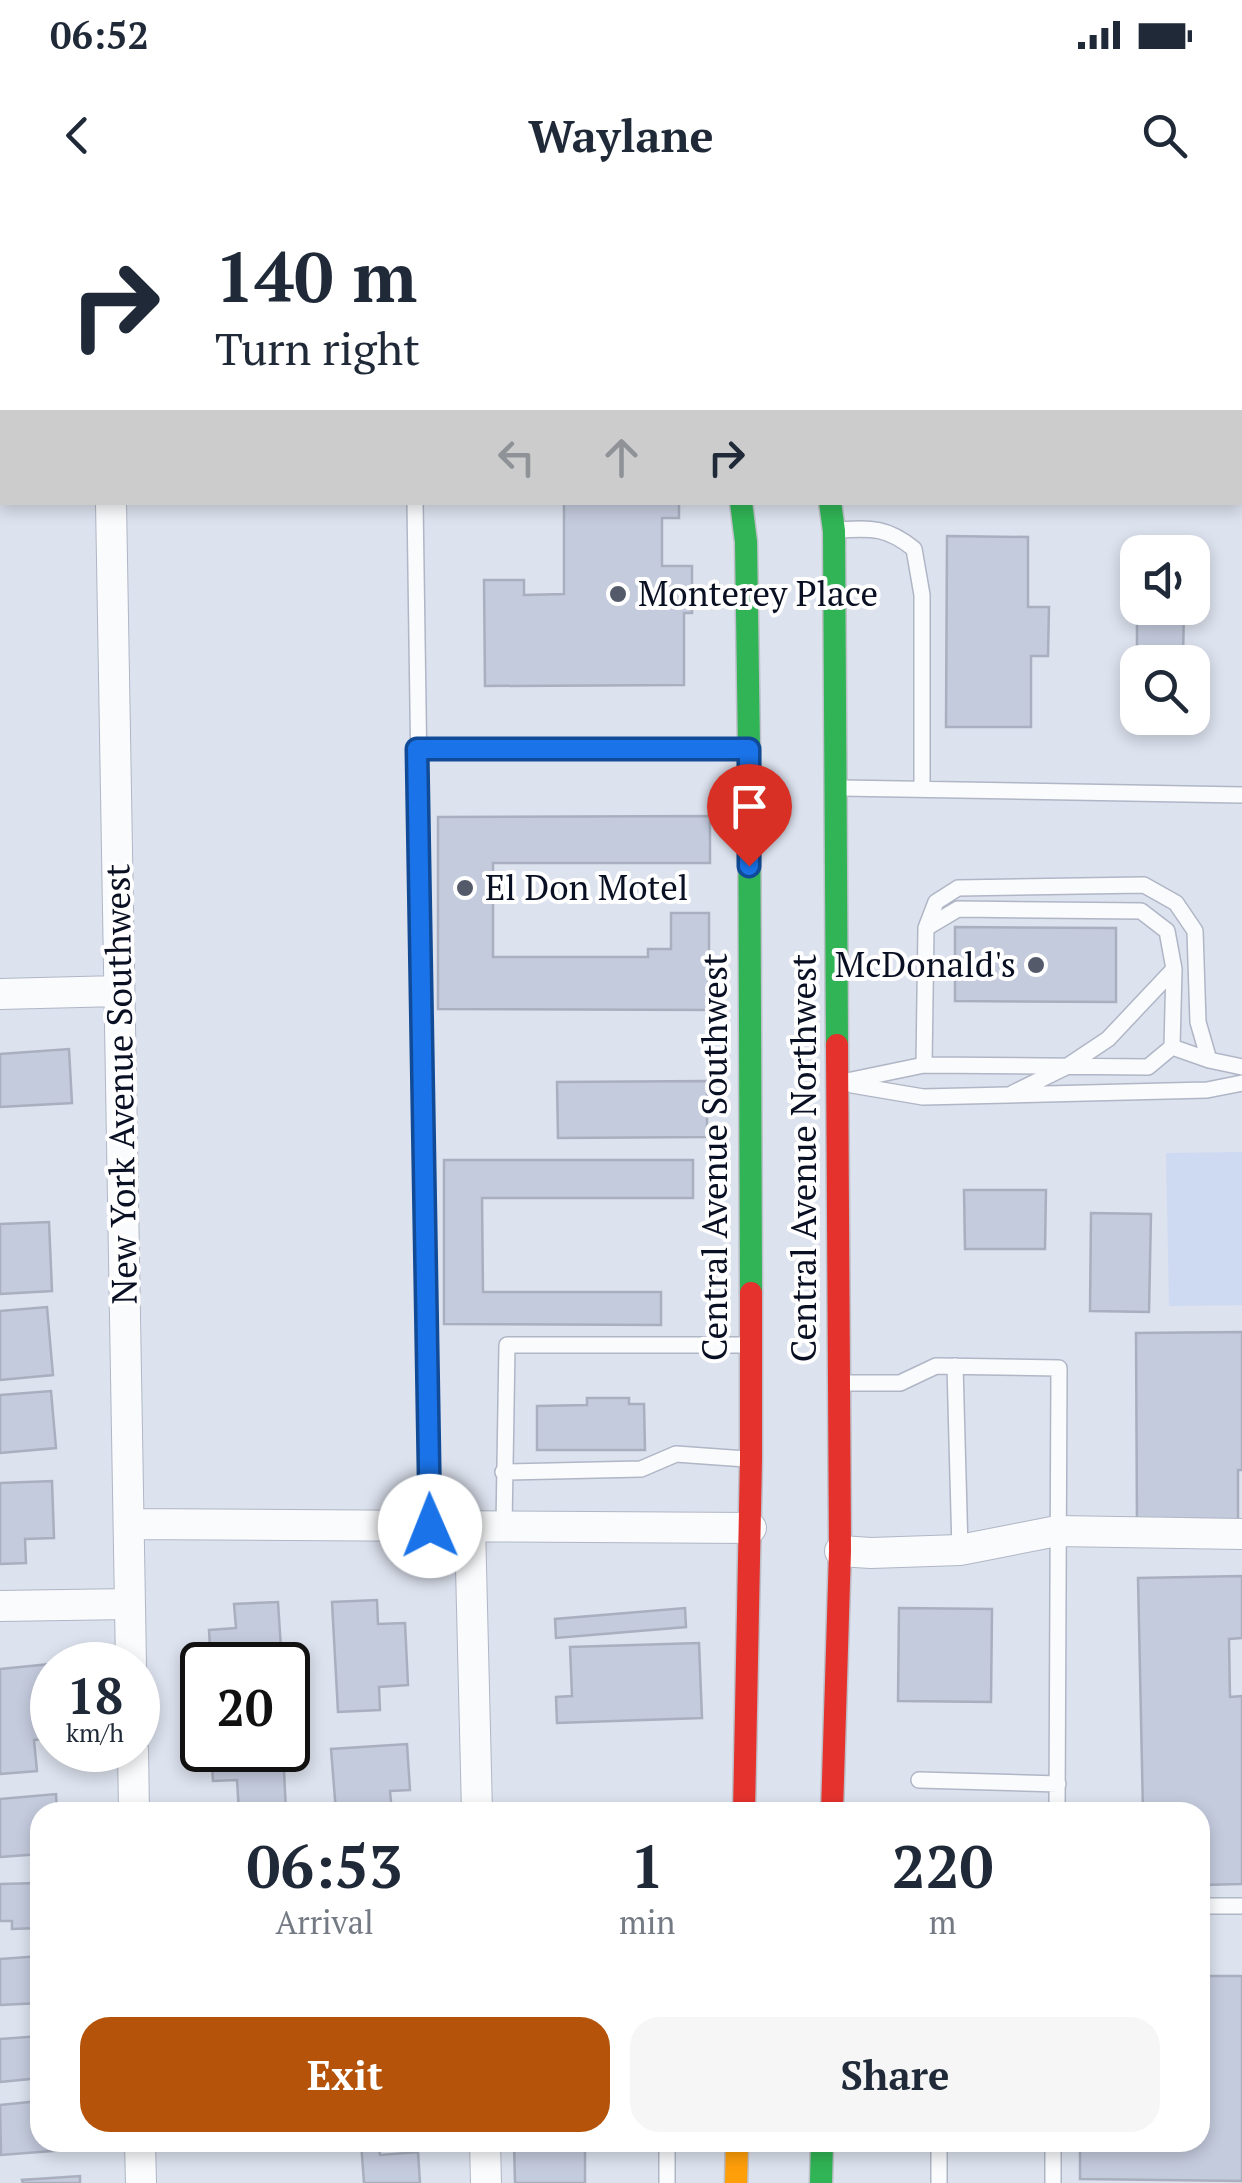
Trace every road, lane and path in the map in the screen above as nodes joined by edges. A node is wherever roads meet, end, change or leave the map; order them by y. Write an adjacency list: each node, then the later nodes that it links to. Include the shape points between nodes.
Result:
1 (111, 505): 13 (street, New York Avenue Southwest)
2 (415, 505): 6 (lane)
3 (741, 505): 7 (main road, Central Avenue Southwest)
4 (830, 505): 5 (main road, Central Avenue Northwest)
5 (834, 531): 8 (main road, Central Avenue Northwest); 9 (lane, via 895,534 914,549 922,595)
6 (417, 749): 7 (lane); 29 (lane)
7 (749, 749): 23 (main road, Central Avenue Southwest)
8 (837, 788): 9 (lane); 20 (main road, Central Avenue Northwest)
9 (922, 788): 10 (lane)
10 (1242, 796)
11 (926, 928): 12 (lane, via 958,909 1141,911 1168,931); 16 (lane, via 936,902 958,888 1144,886 1176,903 1195,931 1198,1022); 17 (lane)
12 (1174, 969): 15 (lane); 18 (lane, via 1108,1038)
13 (120, 991): 14 (street); 28 (street, New York Avenue Southwest)
14 (0, 994)
15 (1172, 1047): 16 (lane); 18 (lane, via 1148,1067)
16 (1208, 1060): 19 (lane)
17 (924, 1065): 18 (lane); 20 (lane)
18 (1066, 1067): 22 (lane)
19 (1242, 1067)
20 (838, 1082): 22 (lane, via 923,1096); 25 (main road, Central Avenue Northwest)
21 (1242, 1082): 22 (lane, via 1208,1090)
22 (1009, 1094)
23 (751, 1345): 26 (main road, Central Avenue Southwest); 27 (lane, via 507,1346)
24 (956, 1366): 25 (lane, via 936,1366 900,1383); 33 (lane, via 1059,1368); 35 (lane)
25 (840, 1383): 36 (main road, Central Avenue Northwest)
26 (752, 1459): 27 (lane, via 676,1454 641,1470); 32 (main road, Central Avenue Southwest)
27 (503, 1472): 31 (lane)
28 (129, 1524): 29 (street); 37 (street, New York Avenue Southwest)
29 (430, 1526): 30 (street)
30 (470, 1526): 31 (street); 44 (street)
31 (504, 1526): 32 (street)
32 (751, 1528): 45 (main road, Central Avenue Southwest)
33 (1058, 1531): 34 (street); 35 (street); 42 (lane)
34 (1242, 1534)
35 (960, 1550): 36 (street)
36 (840, 1551): 46 (main road, Central Avenue Northwest)
37 (130, 1604): 38 (street); 39 (street, New York Avenue Southwest)
38 (0, 1606)
39 (131, 1642)
40 (133, 1772): 43 (street)
41 (918, 1780): 42 (lane)
42 (1058, 1784): 47 (lane)
43 (134, 1802)
44 (476, 1802)
45 (744, 1802)
46 (832, 1802)
47 (1057, 1802)
48 (1210, 1906): 49 (lane)
49 (1242, 1906)
50 (140, 2152): 57 (street)
51 (485, 2152): 58 (street)
52 (667, 2152): 59 (lane)
53 (737, 2152): 60 (main road)
54 (822, 2152): 61 (main road)
55 (939, 2152): 62 (lane)
56 (1054, 2152): 63 (lane)
57 (140, 2183)
58 (486, 2183)
59 (667, 2183)
60 (736, 2183)
61 (821, 2183)
62 (939, 2183)
63 (1053, 2183)

